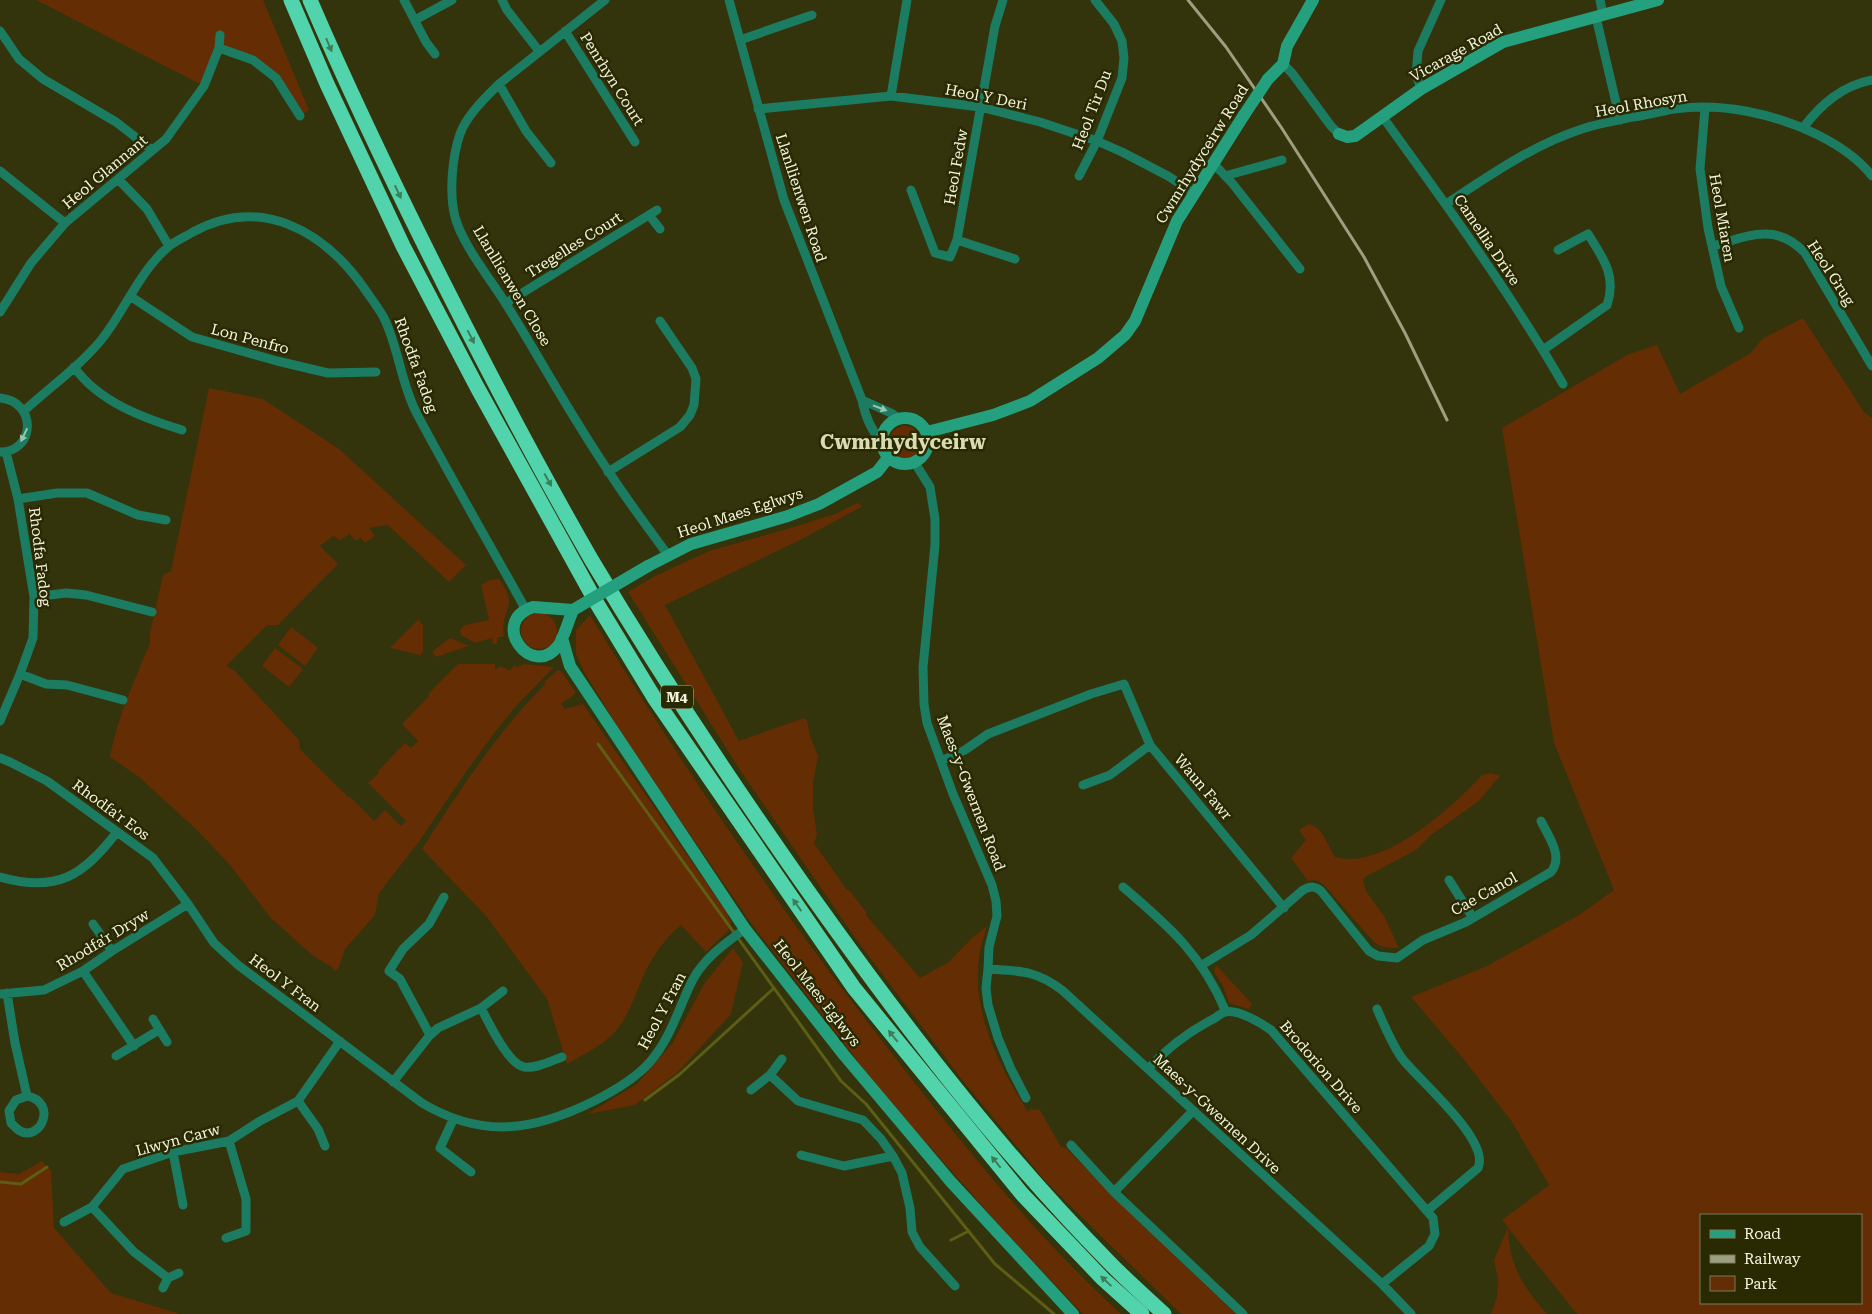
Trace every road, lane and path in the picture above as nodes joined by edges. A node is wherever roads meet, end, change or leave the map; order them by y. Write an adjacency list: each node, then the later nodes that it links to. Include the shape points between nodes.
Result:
1 (291, 0): 157 (highway, M4, one-way to 1, via 1022,1194 854,988 655,699 596,602 472,379 403,246)
2 (310, 0): 158 (highway, M4, one-way to 158, via 417,231 491,377 591,559 756,818 866,972 976,1114 1107,1260)
3 (404, 0): 17 (street)
4 (452, 0): 17 (street)
5 (502, 0): 23 (street)
6 (605, 0): 19 (street, Llanllienwen Close)
7 (729, 0): 21 (street, Llanllienwen Road)
8 (907, 0): 29 (street)
9 (1003, 0): 30 (street, Heol Fedw)
10 (1095, 0): 38 (street, Heol Tir Du, via 1114,24 1122,41 1124,58 1122,78)
11 (1313, 0): 25 (street, via 1287,46)
12 (1441, 0): 28 (street, via 1418,51 1416,76)
13 (1600, 0): 16 (street)
14 (1658, 0): 16 (street, Vicarage Road)
15 (812, 15): 21 (street)
16 (1599, 16): 28 (street, Vicarage Road, via 1503,42); 35 (street)
17 (415, 20): 24 (street)
18 (0, 31): 40 (street, via 19,59 43,79 109,118)
19 (565, 31): 23 (street, Llanllienwen Close); 39 (street, Penrhyn Court)
20 (220, 35): 22 (street, Heol Glannant)
21 (740, 40): 31 (street, Llanllienwen Road)
22 (219, 48): 33 (street, via 253,60 276,78); 40 (street, Heol Glannant, via 204,86 166,139)
23 (539, 51): 27 (street, Llanllienwen Close)
24 (435, 54)
25 (1283, 64): 37 (street); 43 (street, Cwmrhydyceirw Road, bridge, via 1268,79)
26 (1872, 80): 36 (street, via 1859,82 1837,93 1814,112)
27 (499, 84): 42 (street, via 524,133); 62 (street, Llanllienwen Close, via 483,99 460,133 452,186 458,225 469,248)
28 (1421, 89): 34 (street, Vicarage Road)
29 (891, 96): 30 (street, Heol Y Deri); 31 (street, Heol Y Deri)
30 (980, 107): 38 (street, Heol Y Deri); 54 (street, Heol Fedw)
31 (758, 108): 72 (street, Llanllienwen Road, via 784,200)
32 (1705, 108): 35 (street, Heol Rhosyn, via 1676,109); 36 (street, Heol Rhosyn, via 1756,113); 56 (street, Heol Miaren, via 1700,169)
33 (300, 116)
34 (1382, 116): 37 (street, Vicarage Road, via 1354,136); 51 (street, Camellia Drive)
35 (1620, 120): 51 (street, Heol Rhosyn, via 1585,128 1545,144 1504,164)
36 (1803, 128): 47 (street, Heol Rhosyn, via 1835,144)
37 (1339, 134)
38 (1097, 141): 45 (street, Heol Tir Du); 50 (street, Heol Y Deri, via 1168,176)
39 (635, 142)
40 (152, 150): 48 (street, Heol Glannant)
41 (1282, 160): 46 (street)
42 (550, 163)
43 (1213, 163): 46 (street); 50 (street, Cwmrhydyceirw Road)
44 (0, 171): 52 (street)
45 (1079, 176)
46 (1225, 176): 59 (street)
47 (1872, 176)
48 (118, 179): 52 (street, Heol Glannant); 55 (street, via 146,210)
49 (911, 190): 54 (street, via 936,253 950,257)
50 (1194, 193): 76 (street, Cwmrhydyceirw Road, via 1173,230 1135,321 1112,347 1030,401 993,415)
51 (1446, 204): 66 (street, Camellia Drive)
52 (65, 223): 61 (street, Heol Glannant)
53 (660, 229): 62 (street, Tregelles Court, via 653,213)
54 (957, 240): 58 (street)
55 (169, 246): 60 (street, Rhodfa Fadog, via 150,266); 87 (street, Rhodfa Fadog, via 200,228 243,216 287,223 335,253 383,317 416,411)
56 (1712, 246): 65 (street, Heol Miaren, via 1721,286); 67 (street, Heol Grug, via 1766,233 1787,238 1796,244 1805,253)
57 (1558, 250): 66 (street, via 1588,234 1606,262 1611,294 1607,305)
58 (1015, 259)
59 (1300, 269)
60 (130, 296): 68 (street, Rhodfa Fadog, via 104,337); 69 (street, Lon Penfro, via 192,337 328,373)
61 (4, 299): 63 (street, Heol Glannant)
62 (506, 303): 81 (street, Llanllienwen Close)
63 (0, 312)
64 (660, 321): 81 (street, via 692,368 696,379 694,405 680,427)
65 (1739, 328)
66 (1543, 350): 70 (street, Camellia Drive)
67 (1872, 366)
68 (74, 367): 73 (street, Rhodfa Fadog); 75 (street, via 109,399 152,421)
69 (376, 372)
70 (1563, 384)
71 (0, 398): 73 (street, via 16,403)
72 (862, 400): 74 (street, one-way to 74); 77 (street, Llanllienwen Road, via 874,433)
73 (24, 411): 78 (street, Rhodfa Fadog, one-way to 78, via 28,429 24,439 18,446)
74 (898, 418): 76 (street, via 910,418); 77 (street, via 883,432)
75 (182, 430)
76 (927, 432): 80 (street, via 927,450)
77 (881, 441): 79 (street)
78 (3, 452): 82 (street, Rhodfa Fadog)
79 (888, 458): 80 (street, via 901,465); 84 (street, Heol Maes Eglwys, via 877,472 819,504 691,544)
80 (915, 463): 98 (street, Maes-y-Gwernen Road, via 930,487 935,519 923,667 927,723)
81 (608, 472): 84 (street, Llanllienwen Close)
82 (18, 499): 83 (street, via 57,493 87,493 138,515); 85 (street, Rhodfa Fadog)
83 (166, 520)
84 (668, 555): 88 (street, Heol Maes Eglwys, bridge)
85 (34, 597): 89 (street, via 86,595); 93 (street, Rhodfa Fadog, via 33,638)
86 (550, 609): 87 (street); 88 (street); 90 (street, Heol Maes Eglwys, via 561,622)
87 (526, 610): 91 (street, via 515,624 514,635 518,645 530,655)
88 (573, 610): 90 (street)
89 (152, 612)
90 (563, 636): 91 (street); 92 (street, Heol Maes Eglwys)
91 (547, 655): 92 (street)
92 (570, 666): 110 (street, Heol Maes Eglwys)
93 (20, 674): 94 (street, via 46,684 67,685); 95 (street, Rhodfa Fadog)
94 (123, 700)
95 (0, 721)
96 (1150, 745): 98 (street, Waun Fawr, via 1124,684 988,734); 99 (street, via 1110,775); 107 (street, Waun Fawr)
97 (0, 758): 101 (street, Rhodfa'r Eos, via 47,781)
98 (941, 761): 113 (street, Maes-y-Gwernen Road, via 996,901 997,916)
99 (1083, 785)
100 (1541, 821): 108 (street, Cae Canol, via 1555,850 1557,864 1551,872)
101 (117, 832): 102 (street, via 99,856 77,873 50,883); 106 (street, Rhodfa'r Eos, via 153,858)
102 (0, 876)
103 (1449, 880): 108 (street)
104 (1123, 887): 112 (street, via 1170,928)
105 (444, 897): 122 (street, via 429,924 403,949 389,971 400,979)
106 (188, 904): 111 (street, Rhodfa'r Dryw); 123 (street, Heol Y Fran, via 214,943 238,965)
107 (1284, 908): 108 (street, Cae Canol, via 1304,890 1316,887 1369,951 1378,956 1397,958 1422,940); 112 (street, via 1251,935)
108 (1473, 918)
109 (93, 924): 111 (street)
110 (745, 929): 137 (street, Heol Y Fran, via 701,966 675,1021 650,1062 608,1094 542,1121 513,1127); 156 (street, Heol Maes Eglwys, via 844,1055 946,1175)
111 (112, 951): 114 (street, Rhodfa'r Dryw)
112 (1202, 965): 119 (street)
113 (988, 969): 129 (street, Maes-y-Gwernen Drive, via 1023,971 1048,979); 134 (street, Maes-y-Gwernen Road, via 986,988 993,1024 1010,1069)
114 (83, 971): 116 (street, Rhodfa'r Dryw, via 44,990); 125 (street)
115 (503, 992): 117 (street)
116 (3, 993): 133 (street)
117 (481, 1008): 122 (street, via 452,1020); 127 (street, via 512,1061 524,1067)
118 (1377, 1009): 148 (street, via 1402,1058 1448,1106 1480,1156 1478,1168)
119 (1226, 1012): 129 (street, via 1172,1045); 148 (street, Brodorion Drive, via 1259,1021 1271,1030)
120 (153, 1019): 121 (street)
121 (159, 1030): 124 (street); 125 (street)
122 (430, 1035): 131 (street)
123 (340, 1041): 131 (street, Heol Y Fran); 135 (street, Llwyn Carw)
124 (167, 1042)
125 (134, 1046): 126 (street)
126 (116, 1056)
127 (562, 1057)
128 (782, 1058): 130 (street)
129 (1148, 1069): 136 (street, Maes-y-Gwernen Drive)
130 (770, 1075): 132 (street); 143 (street, via 798,1101 863,1120)
131 (393, 1082): 137 (street, Heol Y Fran)
132 (751, 1090)
133 (27, 1096): 133 (street, via 16,1100 9,1111 11,1123 21,1132 32,1132 42,1125 45,1115 41,1103)
134 (1026, 1098)
135 (298, 1101): 138 (street, Llwyn Carw); 140 (street, via 318,1129)
136 (1193, 1111): 145 (street); 153 (street, Maes-y-Gwernen Drive)
137 (453, 1120): 144 (street, via 440,1148)
138 (229, 1141): 141 (street, Llwyn Carw); 150 (street, via 246,1199 246,1230)
139 (1071, 1145): 145 (street)
140 (325, 1146)
141 (173, 1152): 146 (street); 147 (street, Llwyn Carw, via 123,1169)
142 (801, 1155): 143 (street, via 844,1166)
143 (894, 1156): 154 (street, via 902,1173 912,1232 920,1247)
144 (471, 1172)
145 (1114, 1192): 159 (street)
146 (183, 1206)
147 (92, 1207): 149 (street, Llwyn Carw); 152 (street, via 134,1252)
148 (1428, 1210): 153 (street, Brodorion Drive, via 1436,1228 1433,1241)
149 (64, 1222)
150 (226, 1238)
151 (179, 1273): 152 (street)
152 (168, 1278): 155 (street)
153 (1382, 1284): 160 (street, Maes-y-Gwernen Drive)
154 (954, 1286)
155 (162, 1288)
156 (1073, 1314)
157 (1142, 1314)
158 (1164, 1314)
159 (1243, 1314)
160 (1410, 1314)

